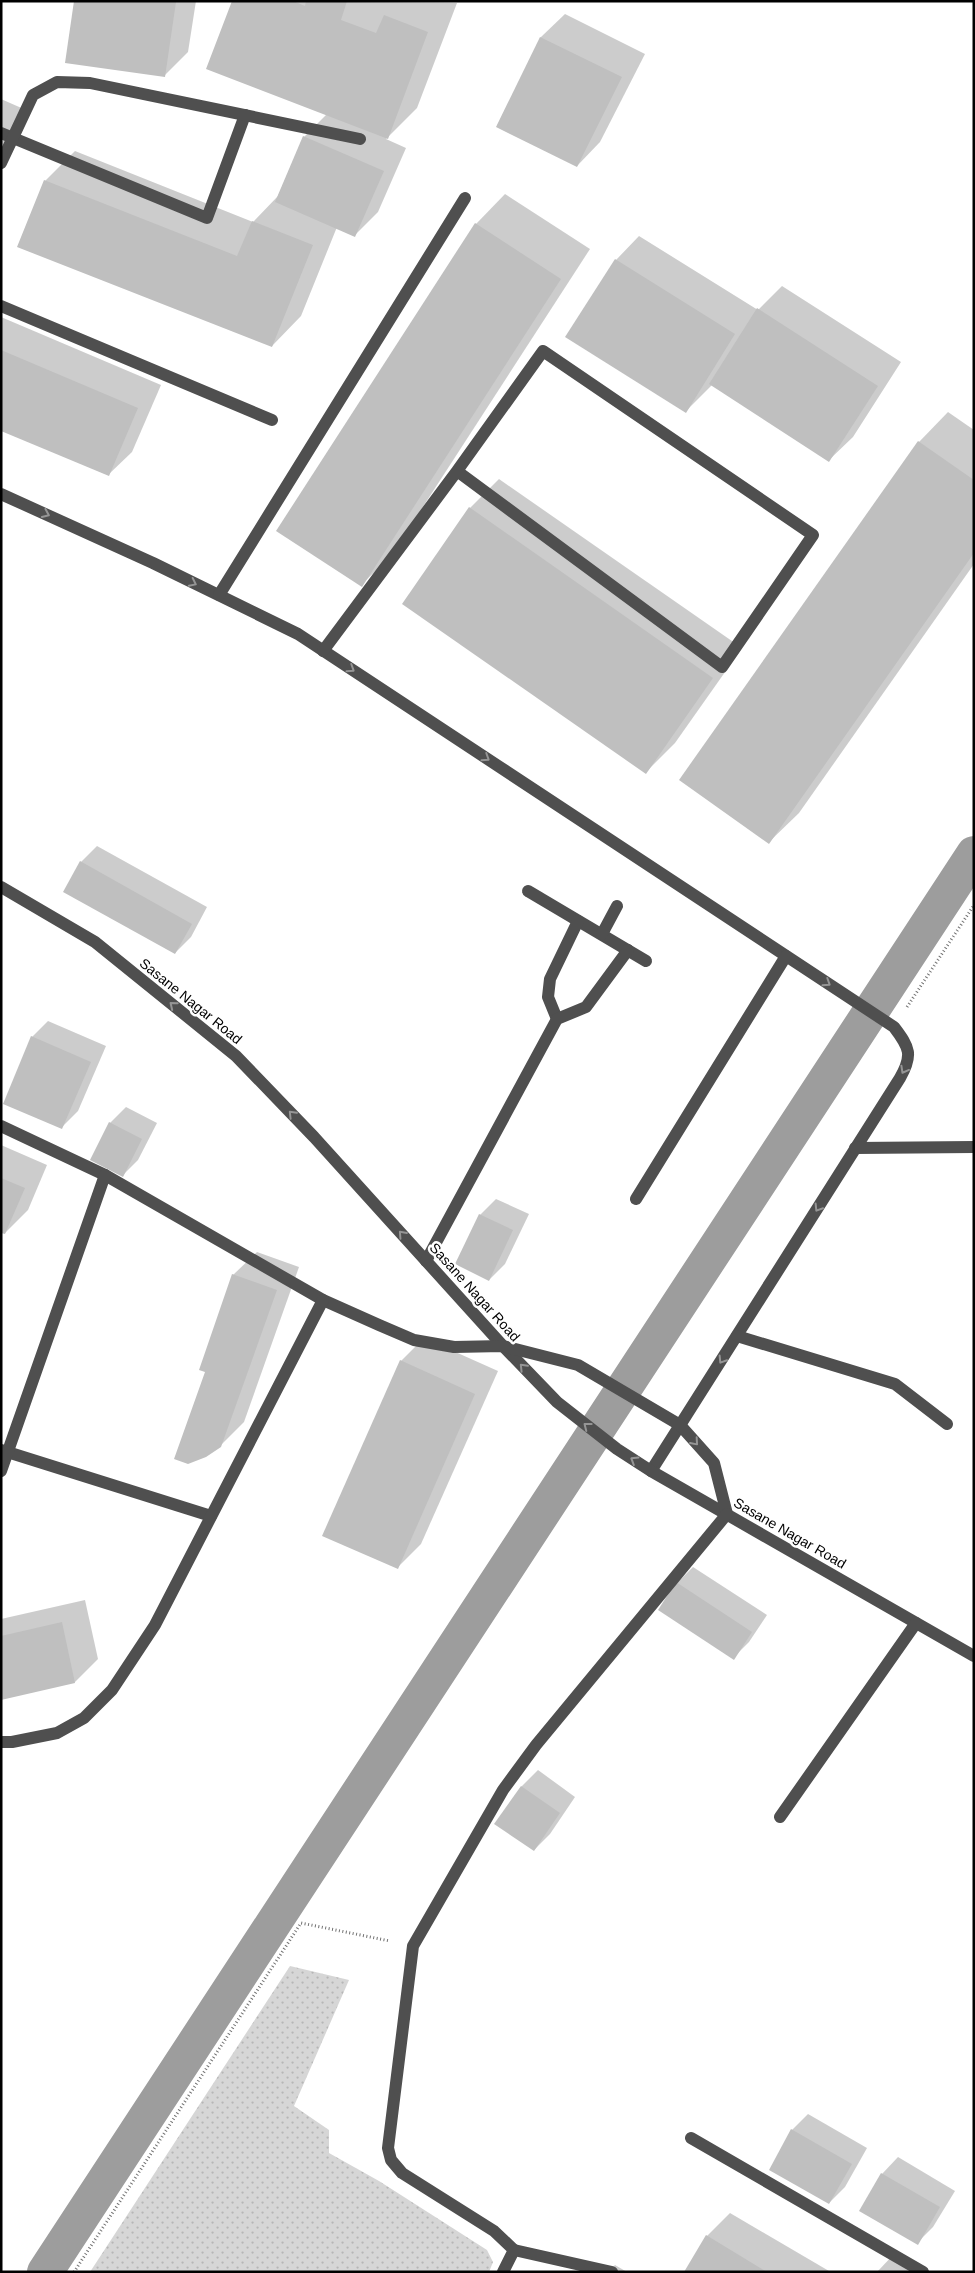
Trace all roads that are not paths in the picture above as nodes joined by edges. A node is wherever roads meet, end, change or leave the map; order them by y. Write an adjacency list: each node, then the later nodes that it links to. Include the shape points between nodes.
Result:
1 (245, 115): 2 (street, via 90,83 57,82 33,95); 2 (street, via 207,218); 3 (street)
2 (6, 135): 4 (street)
3 (360, 139)
4 (1, 163)
5 (465, 198): 10 (street)
6 (1, 306): 7 (street)
7 (272, 420)
8 (457, 471): 8 (street, via 542,350 813,535 722,667); 11 (street)
9 (1, 494): 10 (street, one-way to 10)
10 (218, 595): 11 (street, via 298,634)
11 (323, 651): 18 (street, one-way to 18)
12 (1, 888): 26 (street, Sasane Nagar Road, one-way to 12, via 236,1056 95,942)
13 (528, 890): 15 (street)
14 (617, 906): 16 (street)
15 (578, 921): 16 (street); 20 (street, via 550,978 548,997)
16 (602, 934): 17 (street)
17 (628, 950): 19 (street); 20 (street, via 586,1006)
18 (786, 956): 23 (street, one-way to 23, via 894,1026 905,1042 909,1062); 25 (street)
19 (646, 961)
20 (557, 1020): 26 (street)
21 (1, 1126): 24 (street)
22 (974, 1147): 23 (street)
23 (855, 1148): 28 (street, one-way to 28)
24 (105, 1175): 27 (street); 32 (street)
25 (636, 1199)
26 (426, 1261): 29 (street, Sasane Nagar Road)
27 (323, 1300): 29 (street, via 414,1340 454,1347); 36 (street)
28 (737, 1336): 30 (street, via 895,1384); 31 (street, one-way to 31)
29 (503, 1346): 31 (street, via 578,1365); 33 (street, Sasane Nagar Road, one-way to 29, via 617,1449 557,1402)
30 (947, 1424)
31 (680, 1425): 33 (street); 35 (street, one-way to 35, via 714,1464)
32 (5, 1451): 34 (street); 36 (street)
33 (652, 1470): 35 (street, Sasane Nagar Road)
34 (1, 1472)
35 (727, 1514): 37 (street, Sasane Nagar Road); 42 (street, via 536,1745 503,1790 413,1946 388,2148 390,2160 402,2173 494,2231)
36 (211, 1516): 39 (street, via 155,1625 112,1690 84,1718 57,1733)
37 (916, 1622): 38 (street, Sasane Nagar Road); 40 (street)
38 (974, 1656)
39 (1, 1742)
40 (780, 1817)
41 (691, 2138): 45 (street)
42 (514, 2250): 43 (street); 44 (street)
43 (503, 2272)
44 (612, 2272)
45 (923, 2272)

